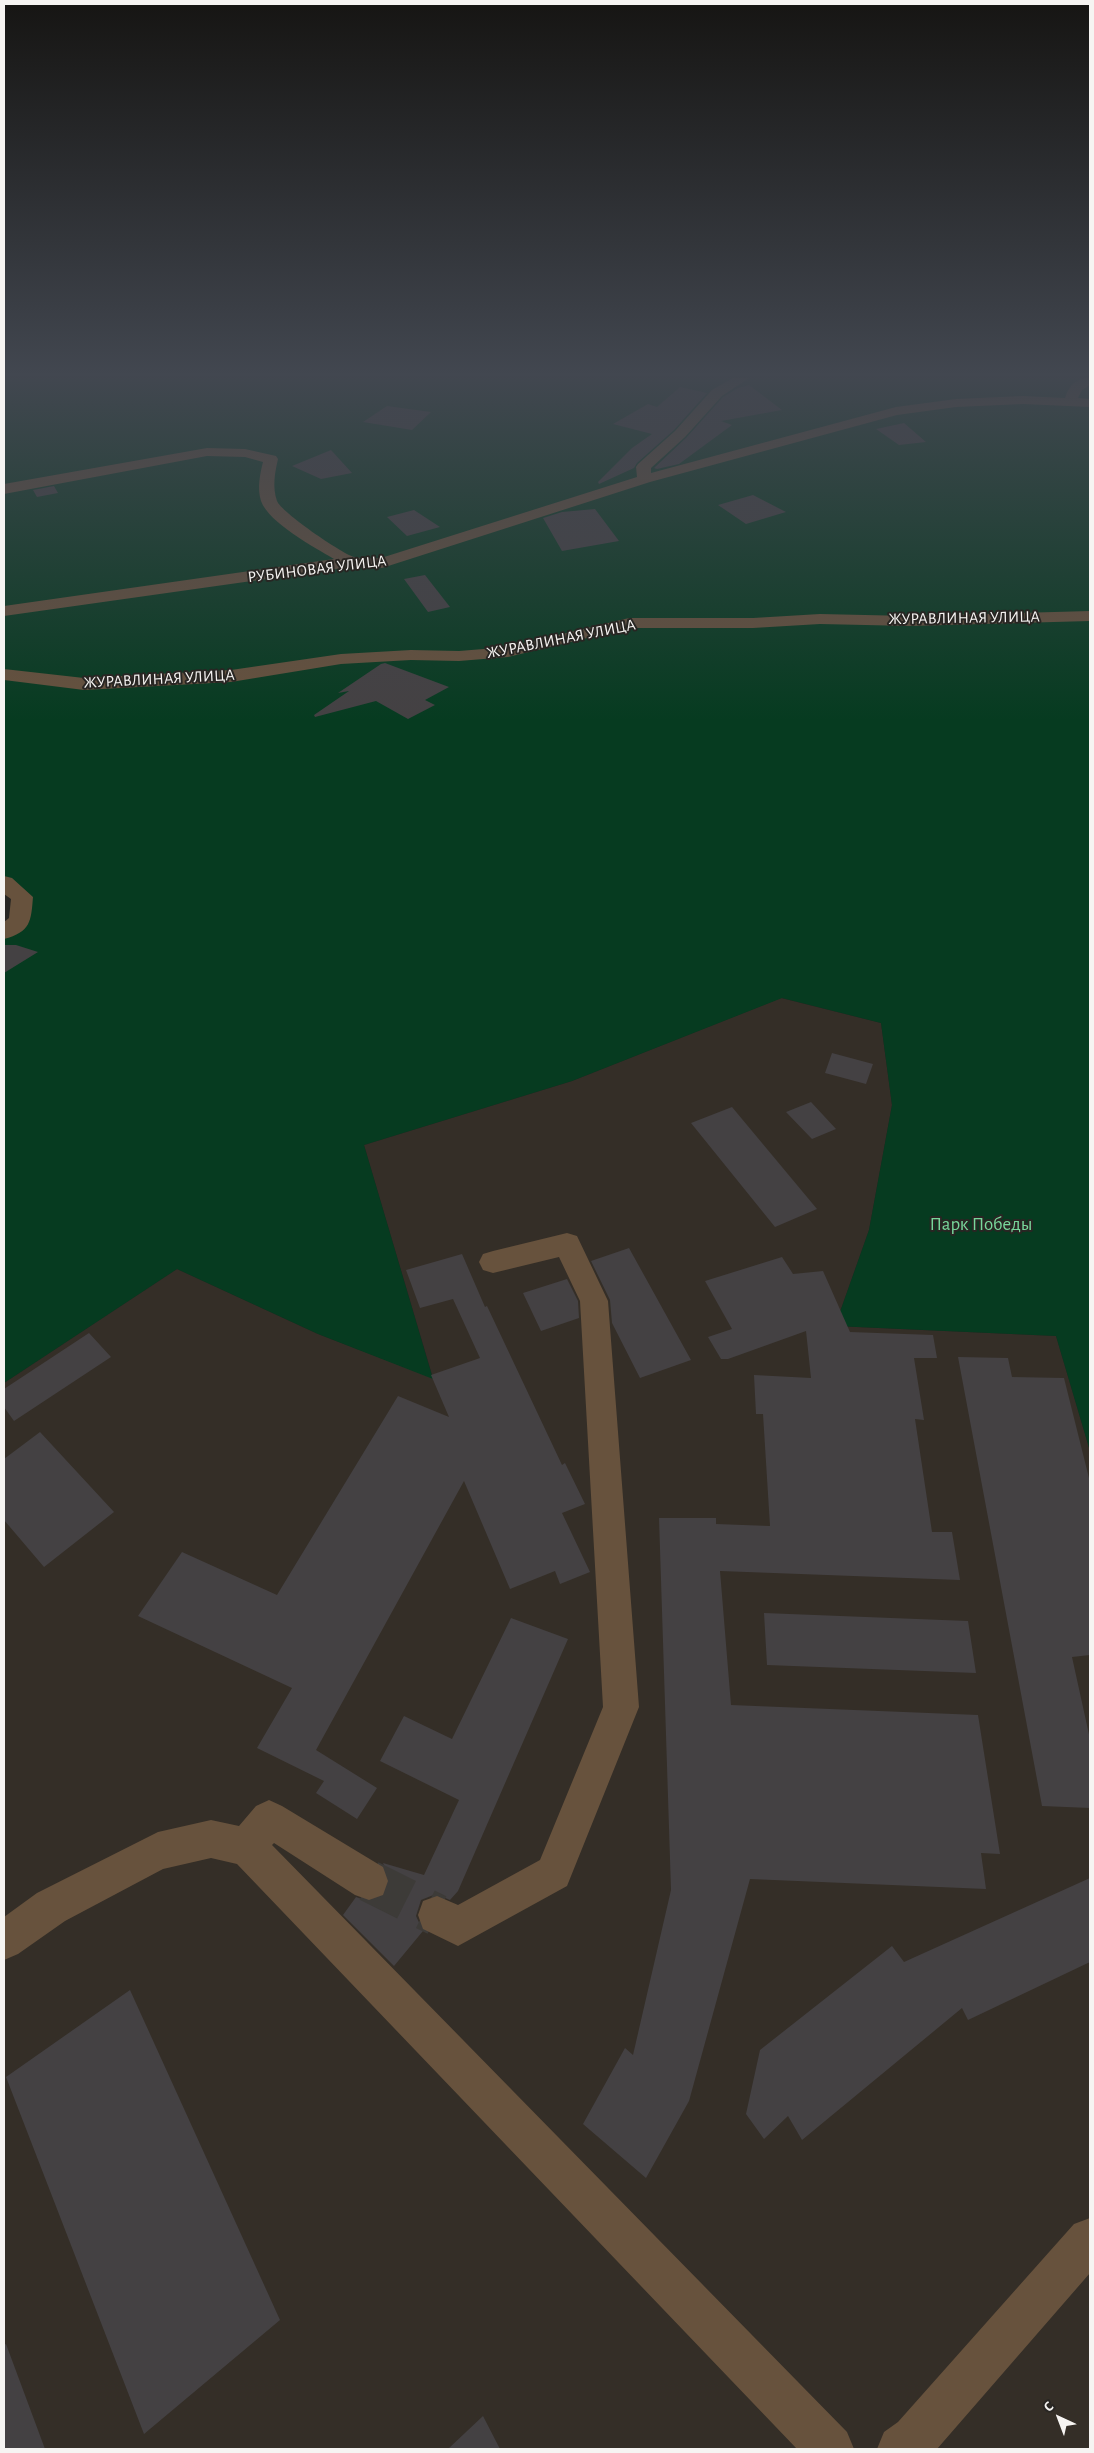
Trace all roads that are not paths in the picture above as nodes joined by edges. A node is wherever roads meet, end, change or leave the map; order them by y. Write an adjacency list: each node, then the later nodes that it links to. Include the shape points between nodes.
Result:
1 (268, 492): 3 (street, via 272,508 334,554)
2 (603, 492): 3 (street, РУБИНОВАЯ УЛИЦА, via 382,563)
3 (351, 562): 4 (street, РУБИНОВАЯ УЛИЦА)
4 (4, 611)
5 (1090, 616): 6 (street, ЖУРАВЛИНАЯ УЛИЦА, via 629,623 508,652 341,659 231,676 84,684)
6 (4, 675)
7 (4, 883): 8 (street, via 22,897 20,921)
8 (4, 932)
9 (493, 1262): 12 (street, via 567,1244 594,1301 621,1708 554,1873 458,1926)
10 (246, 1847): 11 (street, via 269,1819); 13 (street, via 211,1839 158,1851 51,1908); 15 (street)
11 (369, 1882)
12 (437, 1916)
13 (4, 1940)
14 (1090, 2240): 16 (street, via 915,2439)
15 (830, 2449)
16 (901, 2449)

